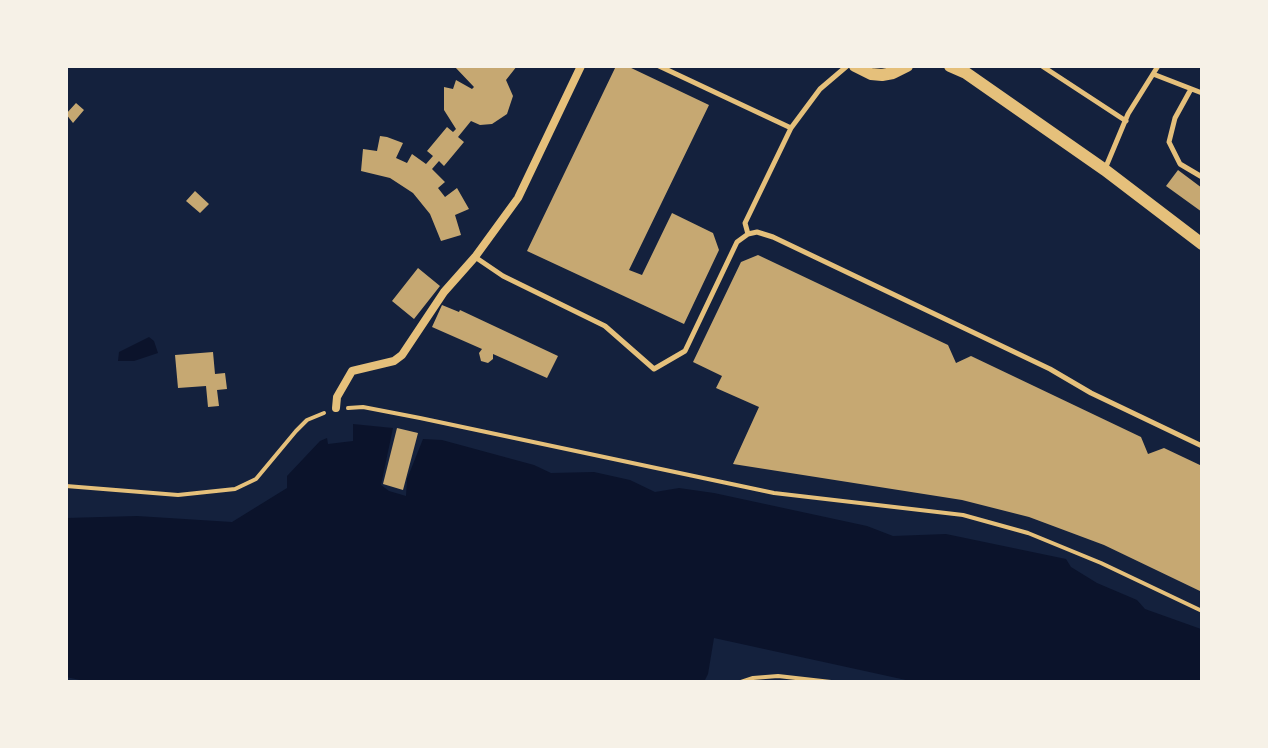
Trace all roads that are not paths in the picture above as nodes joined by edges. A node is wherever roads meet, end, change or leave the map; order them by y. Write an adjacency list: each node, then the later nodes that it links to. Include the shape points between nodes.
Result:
1 (581, 66): 18 (street, via 518,198)
2 (659, 66): 13 (lane)
3 (847, 66): 13 (lane, via 820,89)
4 (855, 66): 5 (main road, via 882,75)
5 (907, 66)
6 (950, 66): 14 (main road)
7 (1042, 66): 12 (lane)
8 (1158, 66): 9 (lane)
9 (1153, 74): 10 (lane); 12 (lane)
10 (1191, 89): 11 (lane); 15 (lane, via 1169,142 1180,164)
11 (1202, 93)
12 (1126, 121): 14 (lane)
13 (791, 128): 16 (lane, via 745,223)
14 (1105, 170): 17 (main road)
15 (1202, 177)
16 (748, 234): 18 (lane, via 737,242 685,351 654,369 605,326); 20 (lane, via 773,237)
17 (1202, 244)
18 (475, 257): 19 (street, via 402,355 352,371)
19 (336, 408)
20 (1202, 446)

